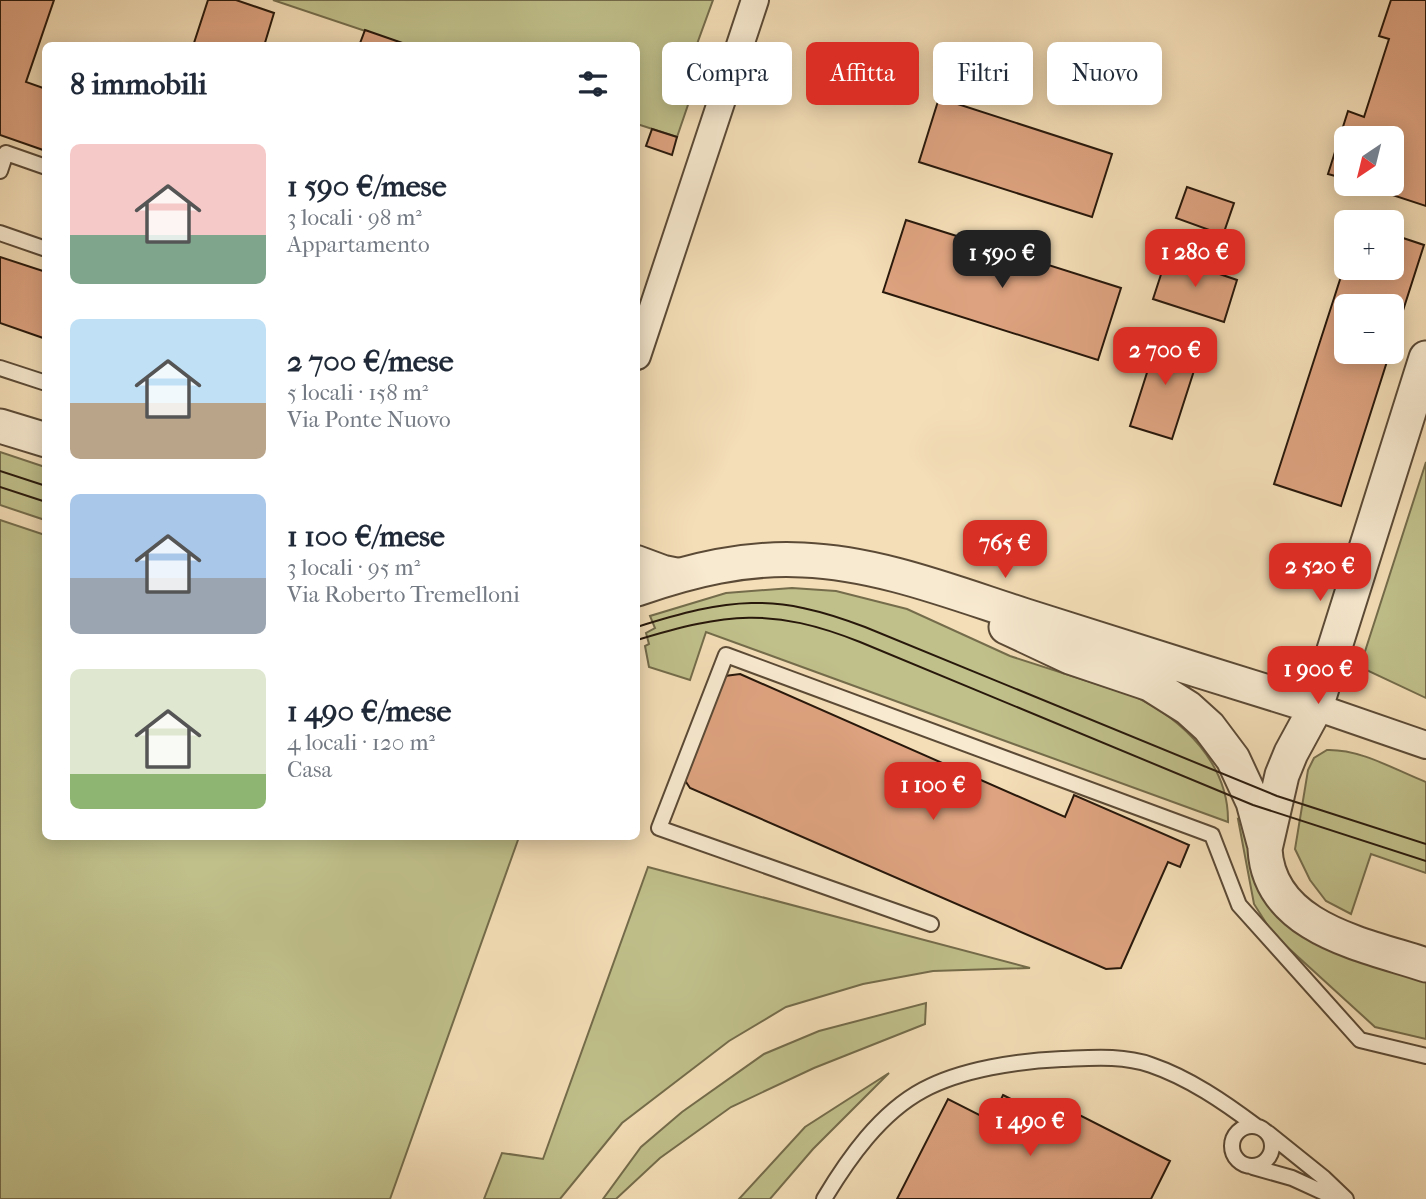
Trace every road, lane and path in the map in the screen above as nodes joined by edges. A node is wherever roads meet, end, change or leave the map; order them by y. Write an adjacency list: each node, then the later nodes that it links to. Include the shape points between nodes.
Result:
1 (755, 0): 6 (street)
2 (42, 166): 3 (lane, via 6,153)
3 (0, 171)
4 (0, 233): 5 (lane)
5 (42, 247)
6 (640, 347)
7 (1426, 358): 16 (street)
8 (0, 368): 9 (lane)
9 (42, 382)
10 (0, 426): 11 (street)
11 (42, 439)
12 (640, 560): 13 (street)
13 (684, 573): 14 (street, via 745,562 806,560 875,570); 15 (street)
14 (935, 587): 16 (street); 20 (street, via 1051,649 1138,678 1178,700 1209,727 1233,759 1253,802)
15 (640, 588)
16 (1316, 707): 17 (street); 19 (street)
17 (1368, 724): 18 (street); 19 (street, via 1329,727)
18 (1426, 746)
19 (1291, 753): 20 (street)
20 (1265, 849): 22 (street, via 1270,875 1301,917 1323,930)
21 (931, 924): 23 (lane, via 659,828 726,654 1212,835 1239,905 1360,1040)
22 (1426, 965)
23 (1426, 1056)
24 (1262, 1130): 25 (lane, via 1273,1146 1264,1163); 25 (lane, via 1250,1126 1238,1132 1232,1144 1239,1162); 26 (lane, via 1210,1094 1148,1064 1099,1058 1016,1063 940,1082 906,1101 858,1149); 28 (lane)
25 (1251, 1167): 27 (lane, via 1292,1178)
26 (824, 1199)
27 (1338, 1199)
28 (1346, 1199)

